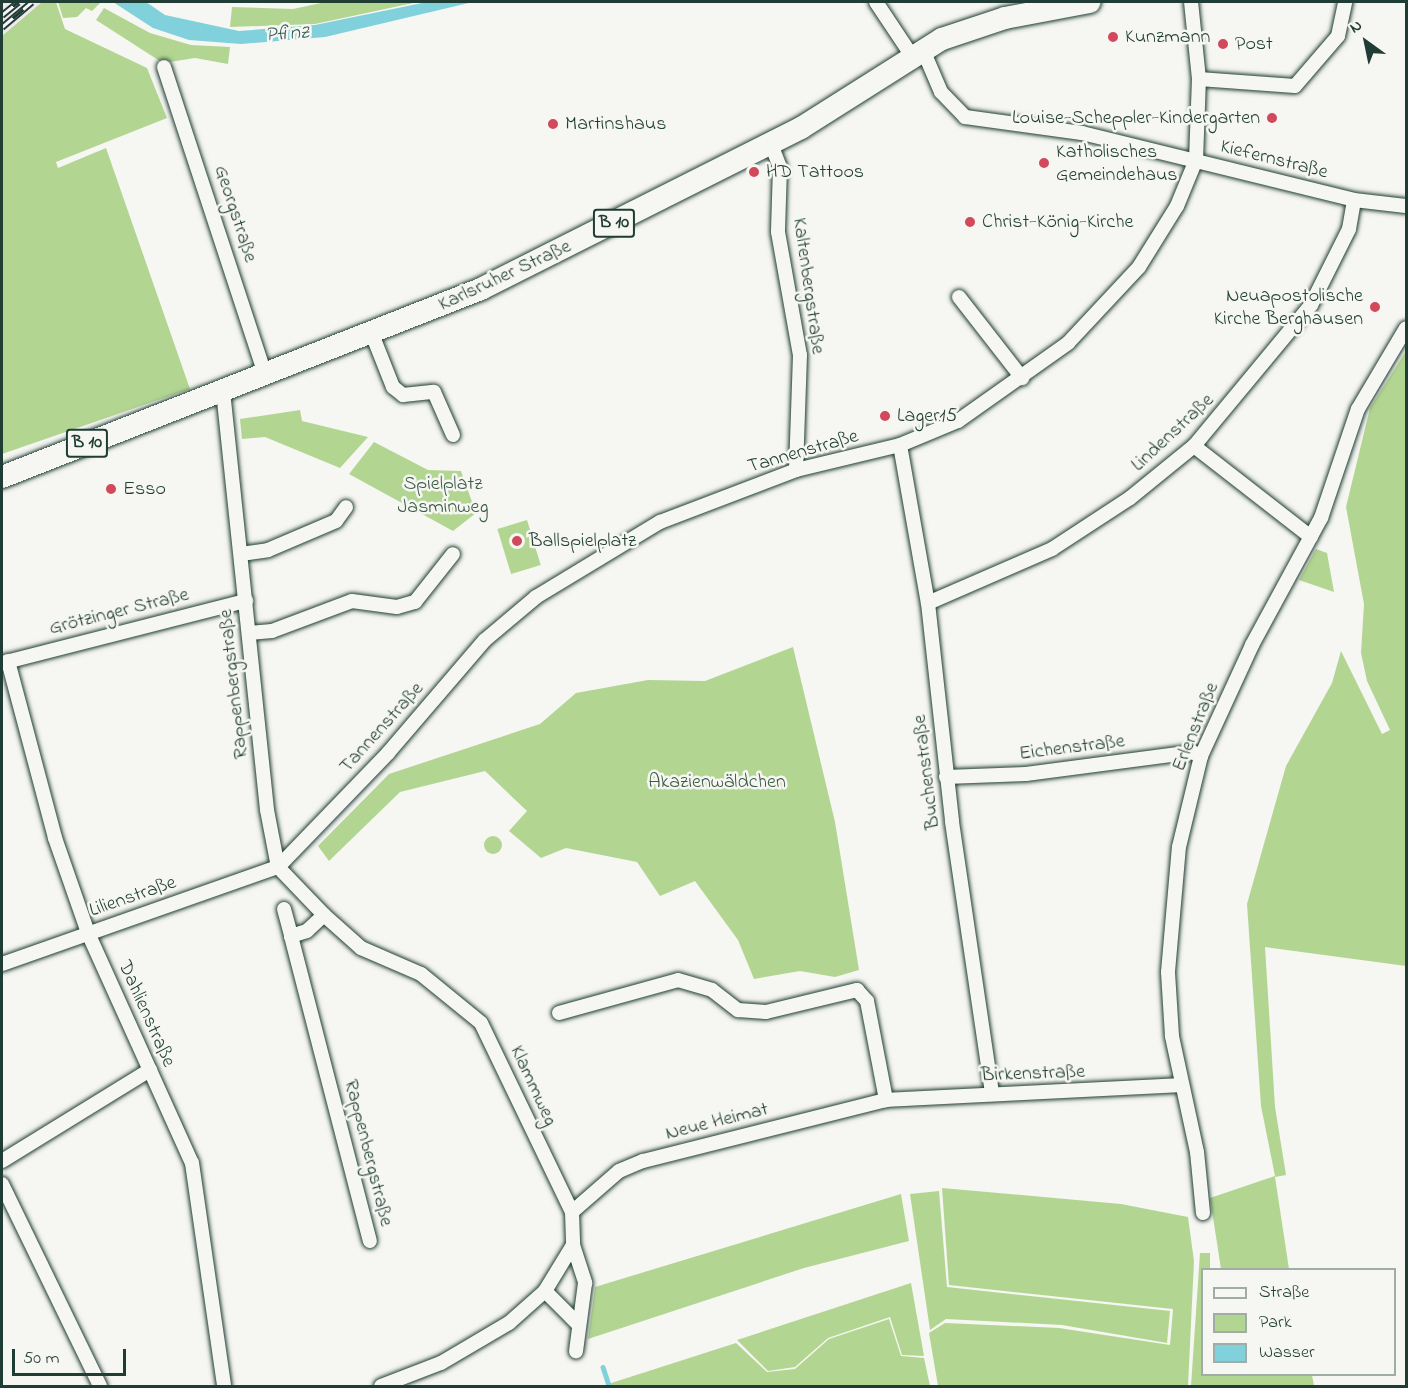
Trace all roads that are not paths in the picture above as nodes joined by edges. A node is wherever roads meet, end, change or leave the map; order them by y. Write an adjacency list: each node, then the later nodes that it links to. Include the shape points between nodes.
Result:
1 (876, 2): 6 (street, Kiefernstraße)
2 (1090, 2): 5 (main road, Karlsruher Straße / B 10)
3 (1191, 2): 8 (street, Tannenstraße)
4 (1345, 2): 8 (street, via 1338,36 1295,86)
5 (1023, 8): 6 (main road, Karlsruher Straße / B 10)
6 (917, 53): 9 (main road, Karlsruher Straße / B 10); 10 (street, Kiefernstraße, via 941,92 965,117 1082,133)
7 (164, 67): 16 (street, Georgstraße)
8 (1199, 79): 10 (street, Tannenstraße)
9 (771, 144): 15 (main road, Karlsruher Straße / B 10, via 481,289); 22 (street, Kaltenbergstraße, via 780,167 778,232 800,355)
10 (1196, 160): 11 (street, Kiefernstraße); 17 (street, Tannenstraße, via 1177,206 1139,267 1068,343)
11 (1354, 200): 12 (street, Kiefernstraße); 21 (street, Lindenstraße, via 1349,230 1311,305)
12 (1407, 206)
13 (959, 297): 17 (street)
14 (1407, 328): 25 (street, Erlenstraße, via 1358,409 1333,491)
15 (372, 334): 16 (main road, Karlsruher Straße / B 10); 19 (street, via 393,387 403,395 434,392)
16 (265, 374): 18 (main road, Karlsruher Straße / B 10)
17 (1022, 378): 20 (street, Tannenstraße, via 958,421)
18 (223, 391): 23 (main road, Karlsruher Straße / B 10); 26 (street, Rappenbergstraße)
19 (453, 435)
20 (900, 445): 22 (street, Tannenstraße); 29 (street, Buchenstraße)
21 (1194, 446): 25 (street); 29 (street, Lindenstraße, via 1130,498 1052,549)
22 (796, 470): 34 (street, Tannenstraße, via 660,522 518,610)
23 (2, 477)
24 (346, 507): 26 (street, via 336,521 268,550)
25 (1311, 537): 32 (street, Erlenstraße, via 1252,645)
26 (241, 554): 28 (street, Rappenbergstraße)
27 (453, 554): 30 (street, via 415,602 398,607 352,601 272,631)
28 (246, 601): 30 (street, Rappenbergstraße); 31 (street, Grötzinger Straße)
29 (928, 603): 33 (street, Buchenstraße)
30 (249, 633): 34 (street, Rappenbergstraße)
31 (5, 662): 37 (street, Dahlienstraße, via 55,838)
32 (1201, 756): 33 (street, Eichenstraße, via 1192,752 1026,774); 42 (street, Erlenstraße, via 1179,848 1168,972)
33 (946, 777): 43 (street, Buchenstraße)
34 (278, 867): 36 (street); 37 (street, Lilienstraße)
35 (284, 909): 38 (street, Rappenbergstraße)
36 (324, 915): 38 (street, via 307,931); 47 (street, Klammweg, via 361,948 421,974 481,1023)
37 (88, 933): 39 (street, Lilienstraße); 41 (street, Dahlienstraße)
38 (291, 936): 49 (street, Rappenbergstraße)
39 (2, 964)
40 (559, 1013): 44 (street, via 678,980 712,990 738,1010 766,1012 850,990 863,993)
41 (150, 1070): 45 (street); 55 (street, Dahlienstraße, via 192,1163)
42 (1181, 1085): 43 (street, Birkenstraße); 48 (street, Erlenstraße, via 1197,1152)
43 (992, 1094): 44 (street, Birkenstraße)
44 (886, 1100): 47 (street, Neue Heimat, via 643,1161 619,1172)
45 (2, 1161)
46 (2, 1184): 54 (street)
47 (572, 1212): 50 (street, Klammweg)
48 (1203, 1212)
49 (370, 1240)
50 (573, 1245): 51 (street); 52 (street, Klammweg, via 585,1283)
51 (545, 1291): 52 (street); 56 (street, via 480,1343)
52 (579, 1325): 53 (street, Klammweg)
53 (576, 1350)
54 (100, 1386)
55 (224, 1386)
56 (381, 1386)

